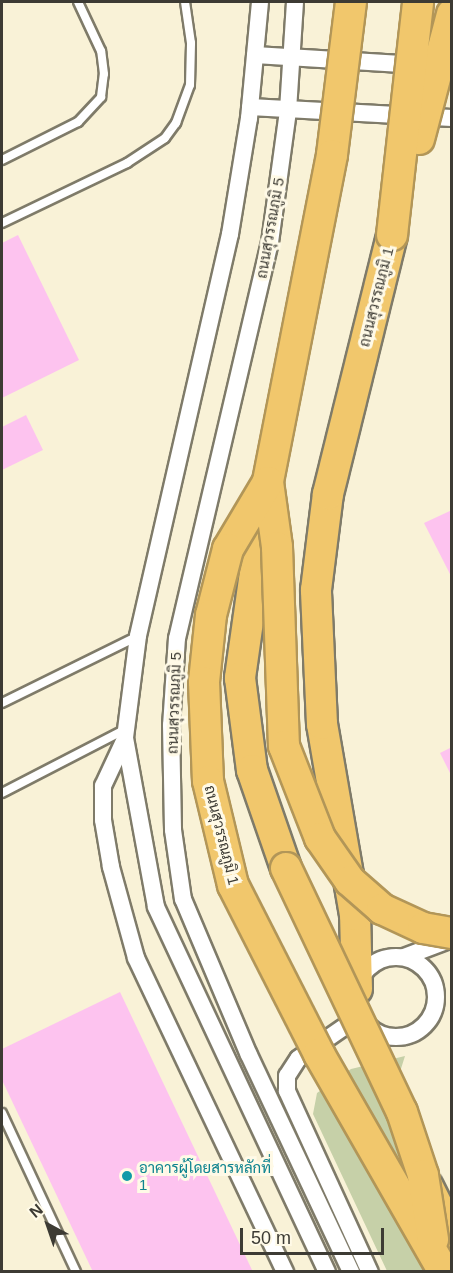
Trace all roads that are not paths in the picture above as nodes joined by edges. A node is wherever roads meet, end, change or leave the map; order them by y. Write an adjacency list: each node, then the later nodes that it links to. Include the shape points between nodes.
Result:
1 (78, 2): 14 (lane, via 101,51 101,97 78,122)
2 (185, 2): 15 (lane, via 191,43 190,85 176,123 165,138 127,163)
3 (260, 2): 8 (street)
4 (295, 2): 9 (street, ถนนสุวรรณภูมิ 5)
5 (351, 2): 17 (highway, ถนนสุวรรณภูมิ 1, bridge, via 332,155)
6 (418, 2): 16 (highway, ถนนสุวรรณภูมิ 1, bridge)
7 (452, 14): 16 (highway, bridge)
8 (255, 55): 9 (street); 11 (street)
9 (292, 57): 10 (street); 12 (street, ถนนสุวรรณภูมิ 5)
10 (452, 65)
11 (249, 107): 12 (street); 18 (street, via 230,234)
12 (288, 111): 13 (street); 34 (street, ถนนสุวรรณภูมิ 5, via 270,242 177,638 171,725 173,830 183,899 249,1056)
13 (452, 118)
14 (2, 160)
15 (2, 223)
16 (392, 235): 26 (highway, ถนนสุวรรณภูมิ 1, via 328,494 316,590 319,693 328,769 356,915)
17 (268, 482): 22 (highway, ถนนสุวรรณภูมิ 1, bridge, via 277,547 284,746 320,838 350,881 382,909 423,928); 29 (highway, ถนนสุวรรณภูมิ 1, bridge, via 240,678 252,770 286,868 402,1112); 37 (highway, ถนนสุวรรณภูมิ 1, bridge, via 228,549 211,615 204,682 208,781 233,885 319,1054)
18 (138, 636): 19 (lane); 20 (street)
19 (2, 704)
20 (126, 733): 21 (lane); 32 (street, via 103,786 103,820 130,939 147,987); 33 (street, via 156,907)
21 (2, 793)
22 (452, 933)
23 (452, 939): 24 (street)
24 (404, 957): 26 (street, via 386,958 369,967); 27 (street, via 426,969 436,992)
25 (452, 997): 27 (street)
26 (358, 1002): 27 (street, via 381,1034 408,1035 430,1018); 35 (street, via 298,1059 287,1076 287,1090)
27 (436, 1005)
28 (2, 1113): 31 (lane)
29 (423, 1175): 30 (highway, ถนนสุวรรณภูมิ 1, bridge); 36 (highway, ถนนสุวรรณภูมิ 1, bridge)
30 (452, 1235)
31 (76, 1272)
32 (285, 1272)
33 (327, 1272)
34 (351, 1272)
35 (370, 1272)
36 (439, 1272)
37 (444, 1272)

